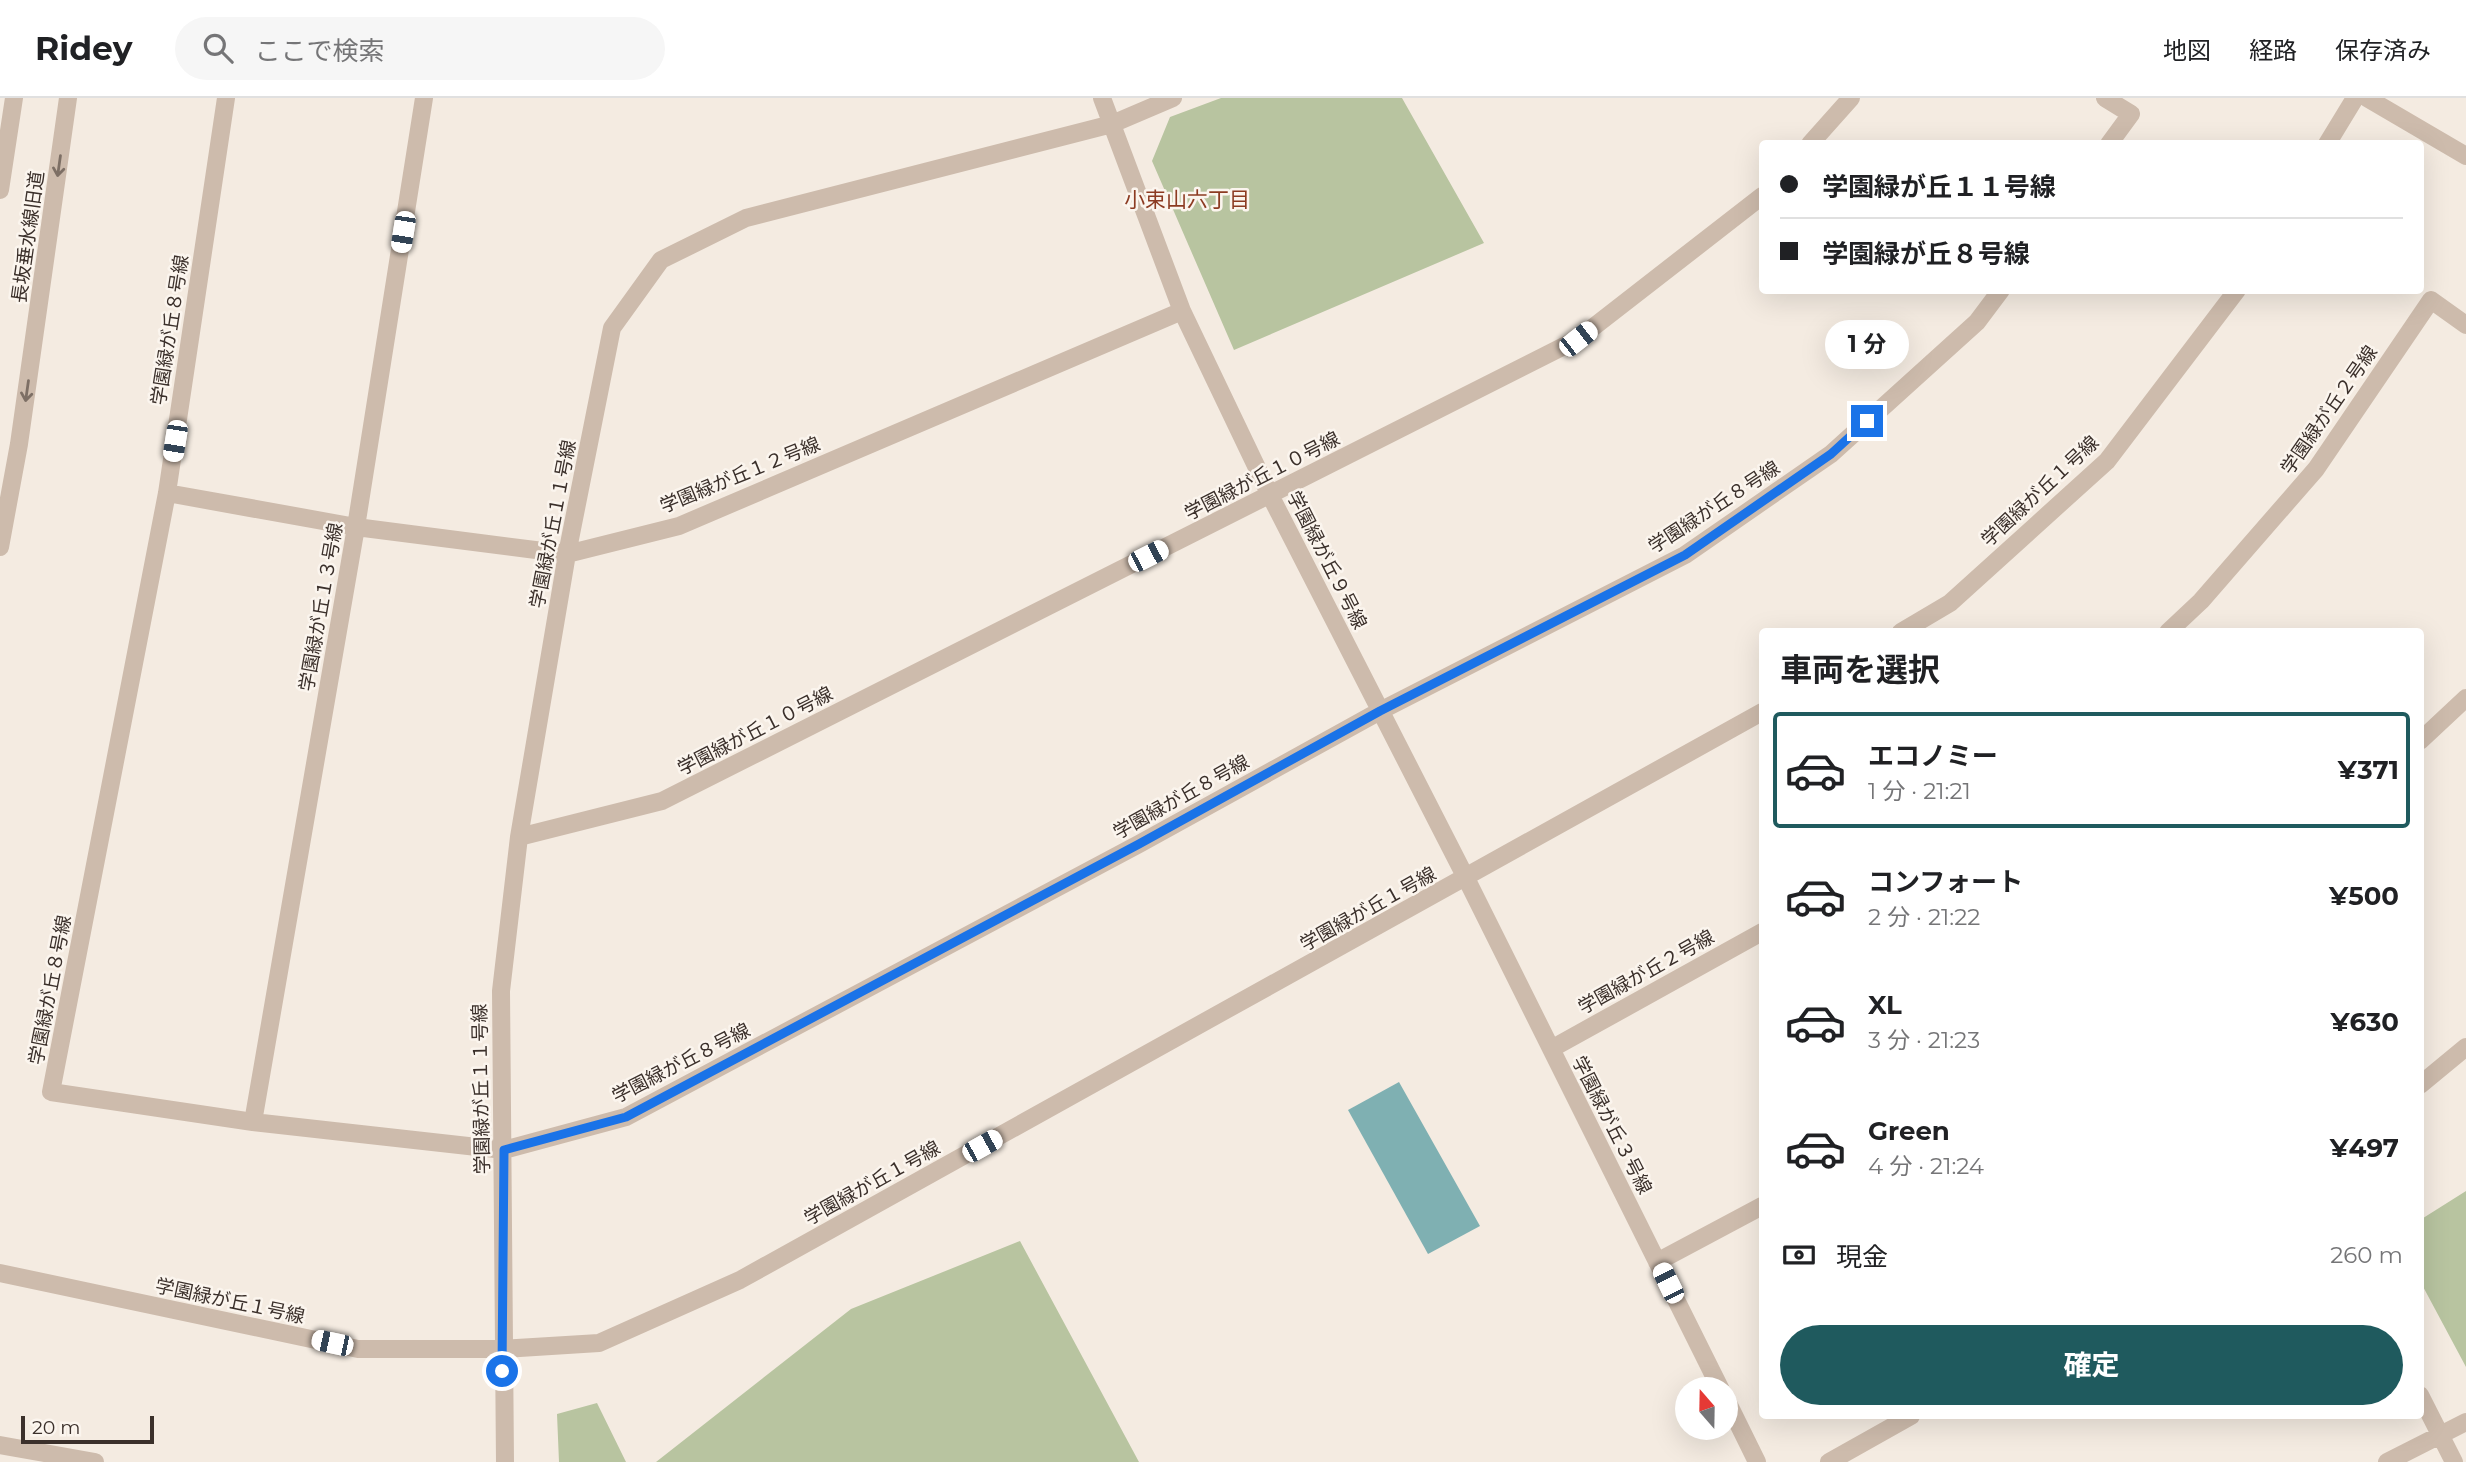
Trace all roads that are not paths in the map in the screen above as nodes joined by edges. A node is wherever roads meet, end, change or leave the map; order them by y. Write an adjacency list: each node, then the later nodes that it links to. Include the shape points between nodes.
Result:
1 (14, 98): 16 (street, 長坂垂水線旧道)
2 (68, 98): 25 (street, 長坂垂水線旧道, one-way to 25)
3 (226, 98): 22 (street, 学園緑が丘８号線)
4 (424, 98): 24 (street, 学園緑が丘１３号線)
5 (1102, 98): 11 (street, 学園緑が丘９号線)
6 (1173, 98): 11 (street, 学園緑が丘１１号線)
7 (1851, 98): 12 (street)
8 (2105, 98): 13 (street, via 2131,114)
9 (2355, 98): 14 (street)
10 (2367, 98): 15 (street)
11 (1112, 124): 20 (street, 学園緑が丘９号線); 26 (street, 学園緑が丘１１号線, via 746,218 661,260 612,328)
12 (1814, 140)
13 (2112, 140)
14 (2329, 140)
15 (2466, 156)
16 (0, 190)
17 (1759, 198): 23 (street, 学園緑が丘１０号線, via 1578,339)
18 (1998, 294): 30 (street, 学園緑が丘８号線, via 1977,322 1831,454 1685,555)
19 (2234, 294): 27 (street, 学園緑が丘１号線, via 2106,461 1951,603)
20 (1182, 310): 23 (street, 学園緑が丘９号線); 26 (street, 学園緑が丘１２号線, via 679,526)
21 (2466, 325): 28 (street, 学園緑が丘２号線, via 2431,300 2316,469)
22 (167, 492): 24 (street, 学園緑が丘１２号線); 39 (street, 学園緑が丘８号線, via 51,1092)
23 (1270, 495): 30 (street, 学園緑が丘９号線); 33 (street, 学園緑が丘１０号線, via 662,801)
24 (356, 527): 26 (street, 学園緑が丘１２号線); 39 (street, 学園緑が丘１３号線)
25 (0, 547)
26 (567, 554): 33 (street, 学園緑が丘１１号線)
27 (1908, 628)
28 (2172, 628)
29 (2466, 698): 32 (street)
30 (1380, 711): 34 (street, 学園緑が丘９号線); 40 (street, 学園緑が丘８号線, via 626,1117)
31 (1759, 714): 34 (street, 学園緑が丘１号線)
32 (2424, 737)
33 (519, 837): 40 (street, 学園緑が丘１１号線, via 501,991)
34 (1466, 878): 37 (street, 学園緑が丘３号線); 44 (street, 学園緑が丘１号線, via 740,1280 599,1343)
35 (1759, 934): 37 (street, 学園緑が丘２号線)
36 (2466, 1047): 38 (street)
37 (1551, 1049): 42 (street, 学園緑が丘３号線)
38 (2424, 1083)
39 (253, 1122): 40 (street, 学園緑が丘８号線)
40 (504, 1150): 44 (street, 学園緑が丘１１号線)
41 (1759, 1208): 42 (street)
42 (1657, 1262): 45 (street, 学園緑が丘３号線)
43 (0, 1273): 44 (street, 学園緑が丘１号線, via 358,1349)
44 (502, 1349): 53 (street, 学園緑が丘１１号線)
45 (1714, 1377)
46 (2424, 1403): 50 (street)
47 (1906, 1419): 55 (street)
48 (1738, 1423): 54 (street)
49 (2466, 1423): 50 (street)
50 (2441, 1436): 56 (street); 57 (street)
51 (0, 1445): 52 (street)
52 (95, 1462)
53 (505, 1462)
54 (1757, 1462)
55 (1829, 1462)
56 (2387, 1462)
57 (2454, 1462)

